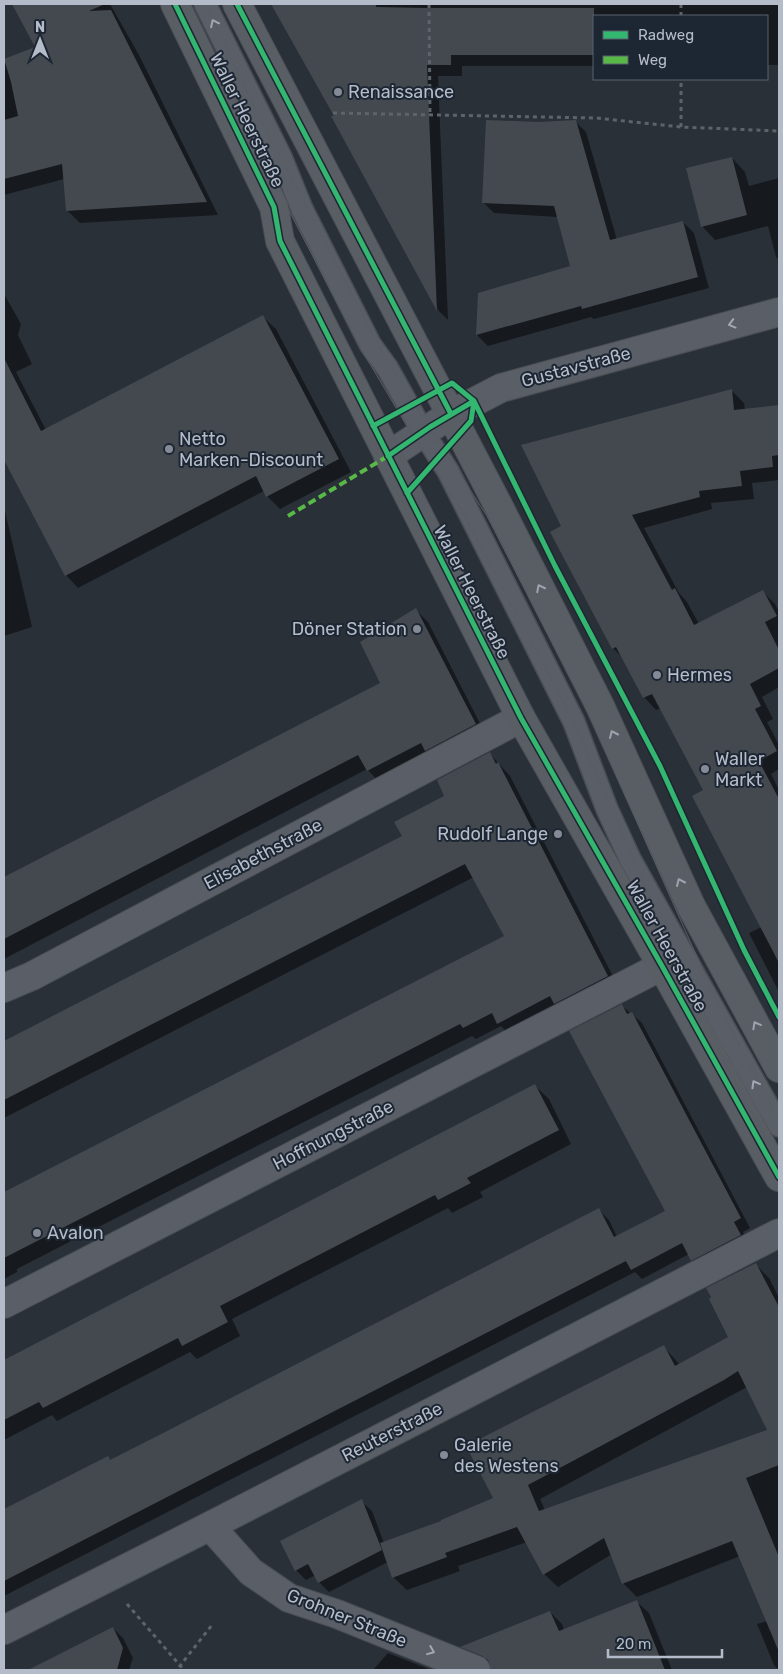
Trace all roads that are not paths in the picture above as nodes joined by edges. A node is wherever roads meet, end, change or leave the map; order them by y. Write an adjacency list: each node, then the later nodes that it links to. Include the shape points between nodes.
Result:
1 (174, 4): 4 (main road, Waller Heerstraße)
2 (205, 4): 5 (lane, one-way to 2, via 281,157)
3 (237, 4): 7 (main road)
4 (274, 207): 5 (lane); 9 (main road, Waller Heerstraße, via 280,241)
5 (302, 209): 8 (lane, via 370,344 388,369)
6 (779, 312): 7 (street, Gustavstraße, one-way to 7, via 501,388)
7 (451, 414): 8 (street, Gustavstraße); 15 (main road, one-way to 7, via 691,906 600,706)
8 (423, 432): 9 (street, Gustavstraße); 11 (lane, via 448,471 574,722)
9 (388, 456): 10 (main road, Waller Heerstraße)
10 (521, 718): 12 (main road, Waller Heerstraße); 14 (street, Elisabethstraße)
11 (607, 809): 12 (lane); 16 (lane, one-way to 11, via 630,859)
12 (610, 874): 13 (main road, Waller Heerstraße)
13 (662, 966): 17 (main road, Waller Heerstraße); 19 (street, Hoffnungstraße)
14 (4, 988)
15 (779, 1068)
16 (779, 1126)
17 (779, 1176)
18 (779, 1232): 20 (street, Reuterstraße)
19 (4, 1304)
20 (210, 1526): 21 (street, Reuterstraße); 22 (street, Grohner Straße, one-way to 22, via 251,1572 289,1598)
21 (4, 1630)
22 (476, 1670)

